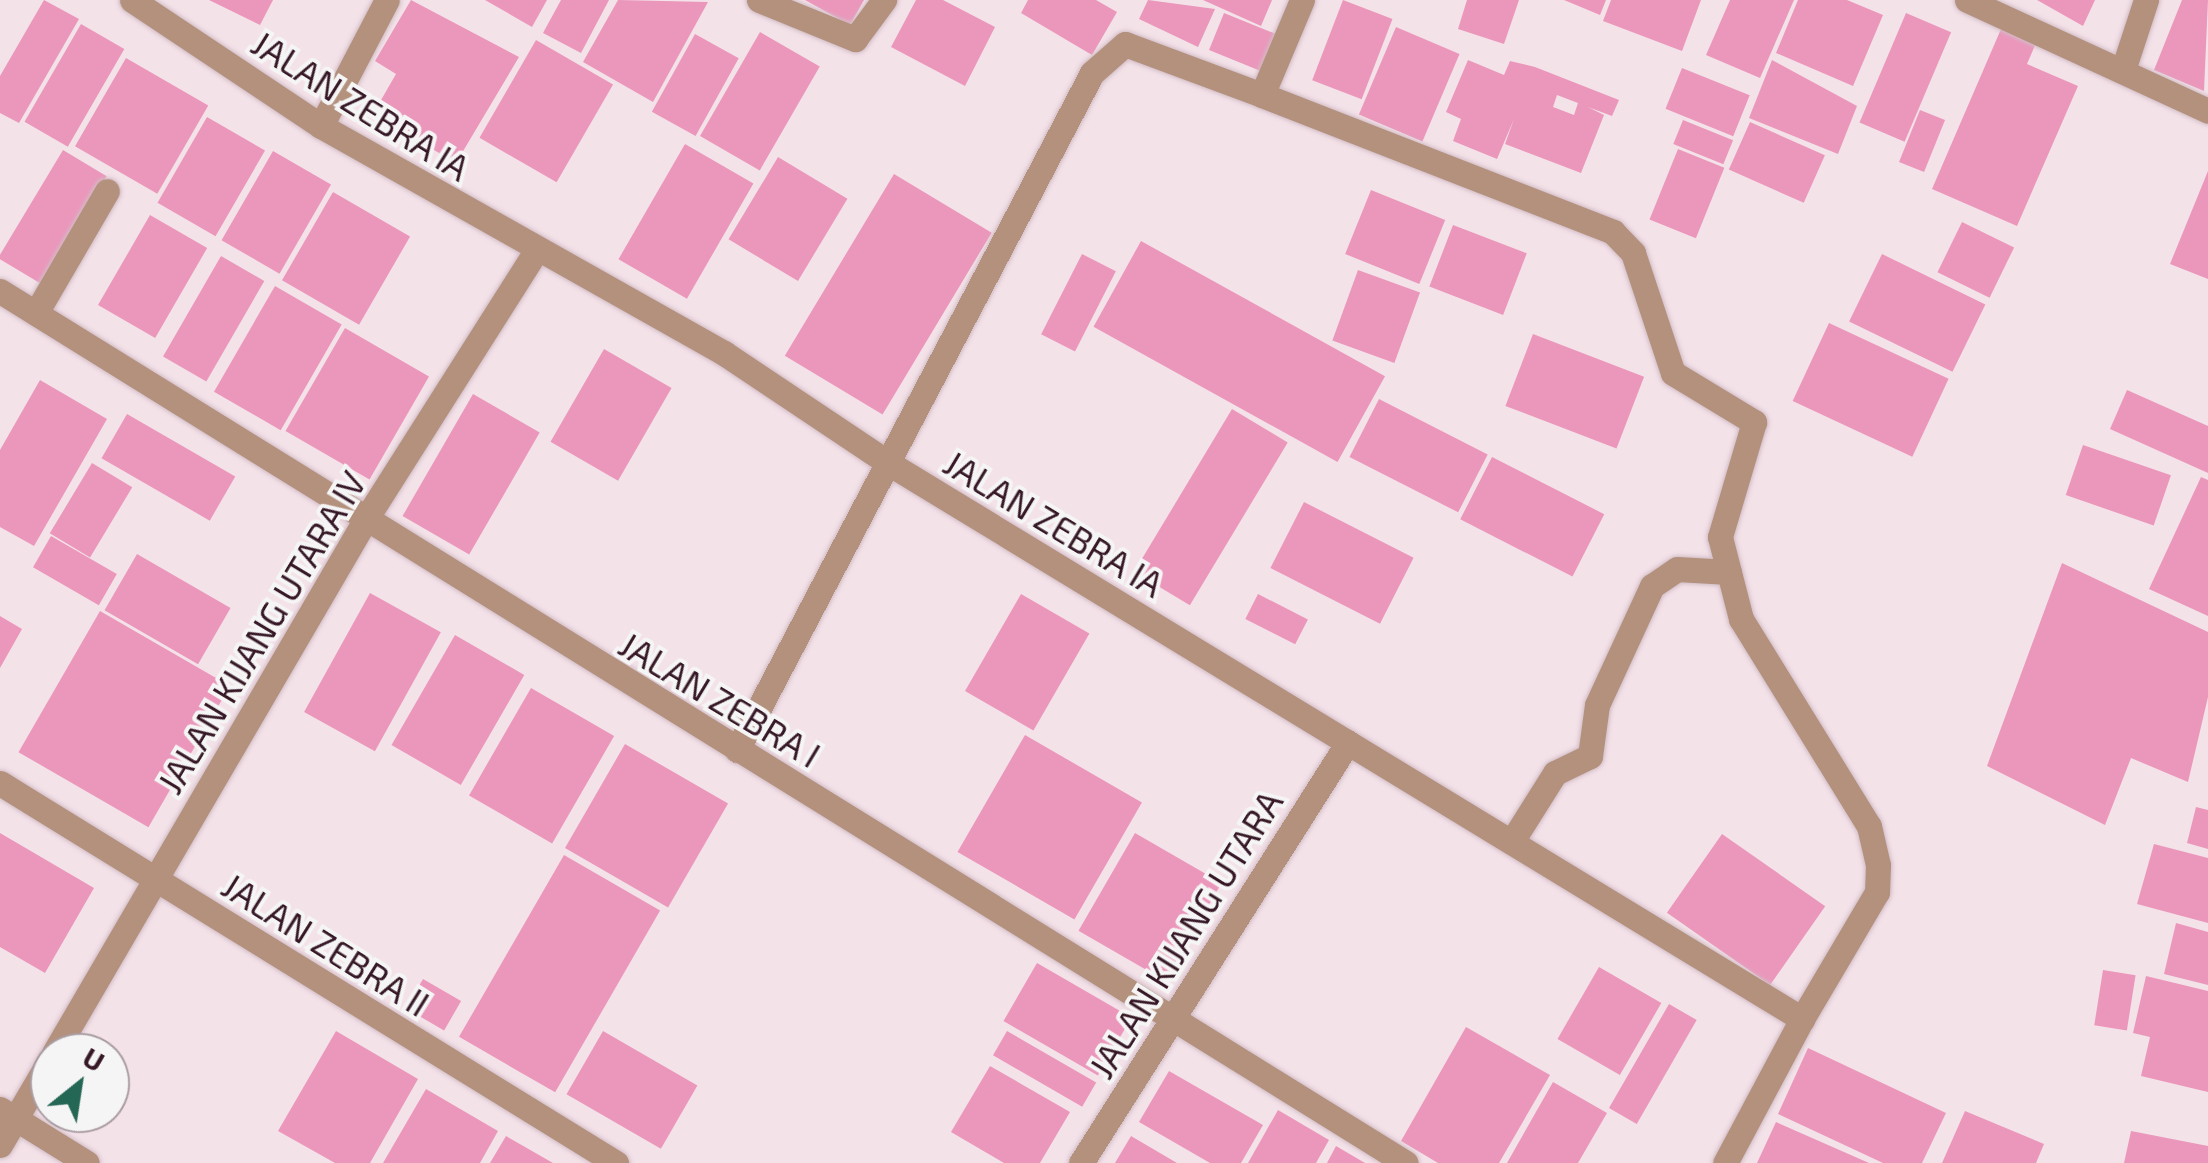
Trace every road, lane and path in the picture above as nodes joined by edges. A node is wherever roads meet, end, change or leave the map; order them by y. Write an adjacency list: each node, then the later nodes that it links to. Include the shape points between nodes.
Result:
1 (132, 0): 11 (street, JALAN ZEBRA IA)
2 (387, 0): 11 (street)
3 (758, 0): 4 (street, via 855,39)
4 (884, 0)
5 (1302, 0): 9 (street)
6 (1967, 0): 8 (street)
7 (2146, 0): 8 (street)
8 (2124, 70): 10 (street)
9 (1262, 95): 16 (street, via 1125,44 1092,73); 18 (street, via 1613,232 1632,254 1673,372 1754,422 1720,538)
10 (2208, 112)
11 (321, 126): 13 (street, JALAN ZEBRA IA)
12 (106, 191): 15 (street)
13 (536, 251): 16 (street, JALAN ZEBRA IA, via 724,352); 17 (street, JALAN KIJANG UTARA IV)
14 (0, 291): 15 (street, JALAN ZEBRA I)
15 (36, 313): 17 (street, JALAN ZEBRA I)
16 (890, 464): 19 (street, JALAN ZEBRA IA); 20 (street)
17 (364, 522): 20 (street, JALAN ZEBRA I); 23 (street, JALAN KIJANG UTARA IV)
18 (1728, 572): 22 (street, via 1678,569 1652,586 1597,705 1590,756 1555,773); 25 (street, via 1741,620 1869,826 1878,865 1877,892)
19 (1348, 742): 22 (street, JALAN ZEBRA IA); 24 (street, JALAN KIJANG UTARA)
20 (737, 750): 24 (street, JALAN ZEBRA I)
21 (0, 783): 23 (street, JALAN ZEBRA II)
22 (1514, 838): 25 (street, JALAN ZEBRA IA)
23 (154, 880): 26 (street, JALAN KIJANG UTARA IV); 31 (street, JALAN ZEBRA II)
24 (1174, 1015): 32 (street, JALAN KIJANG UTARA); 33 (street, JALAN ZEBRA I)
25 (1802, 1019): 34 (street)
26 (66, 1033)
27 (30, 1086): 28 (street)
28 (8, 1114): 29 (street); 30 (street)
29 (0, 1145)
30 (87, 1163)
31 (616, 1163)
32 (1081, 1163)
33 (1406, 1163)
34 (1725, 1163)

